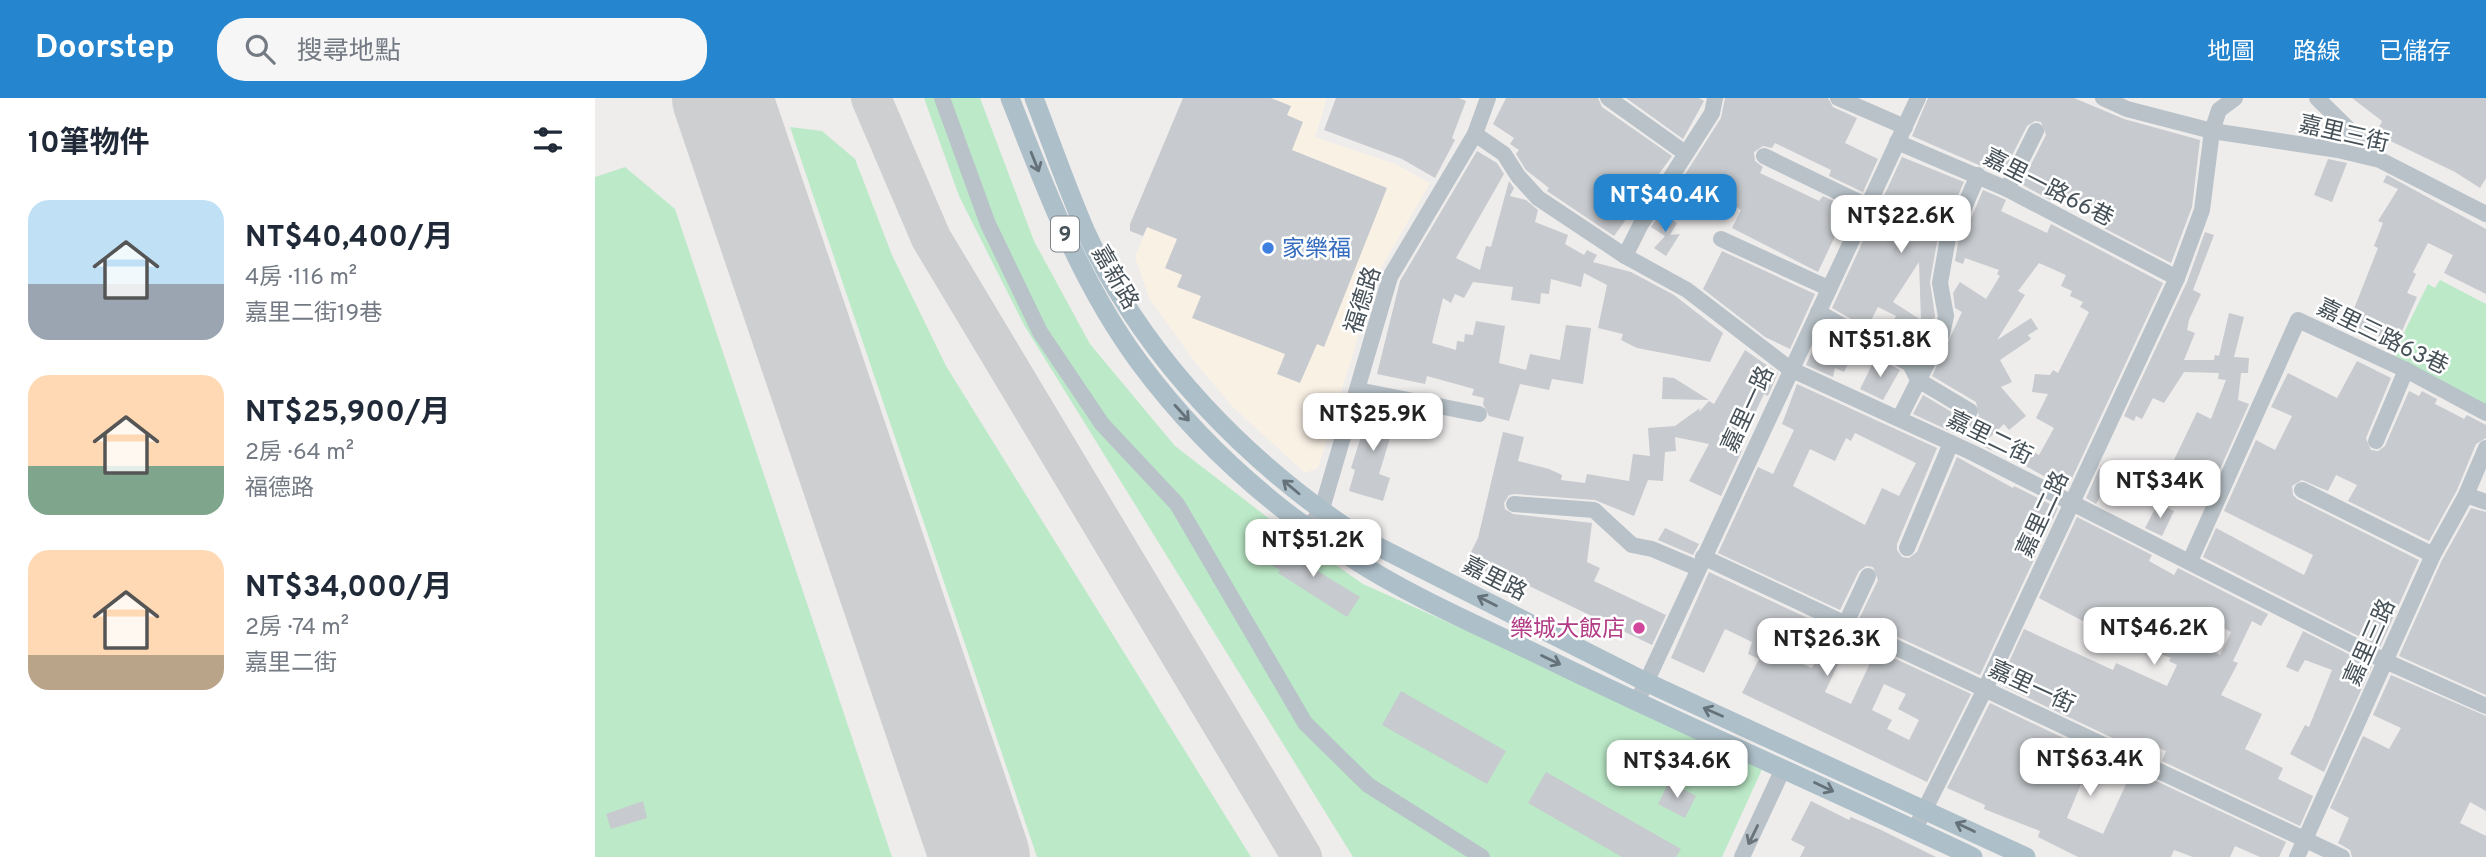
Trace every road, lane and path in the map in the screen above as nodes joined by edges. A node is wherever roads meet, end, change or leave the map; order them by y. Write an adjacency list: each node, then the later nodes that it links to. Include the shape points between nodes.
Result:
1 (942, 98): 62 (street, via 988,223 1040,332 1102,424 1177,504 1305,723 1368,785)
2 (1010, 98): 46 (main road, 嘉新路 / 9, one-way to 46, via 1069,243 1138,361 1216,451)
3 (1034, 98): 27 (main road, 嘉新路 / 9, via 1087,232)
4 (1489, 98): 14 (street, 福德路)
5 (1608, 98): 16 (street)
6 (1715, 98): 16 (street, via 1712,113)
7 (1837, 98): 15 (street, 嘉里一路66巷)
8 (1918, 98): 15 (street, 嘉里一路)
9 (2103, 98): 13 (street, 嘉里三街, via 2127,109)
10 (2235, 98): 13 (street, 嘉里二路, via 2219,110)
11 (2317, 98): 18 (street)
12 (2036, 131): 20 (street)
13 (2213, 131): 18 (street, 嘉里三街); 25 (street, 嘉里二路, via 2202,210)
14 (1475, 134): 24 (street, 嘉里二街, via 1504,155 1538,198); 32 (street, 福德路, via 1390,277)
15 (1901, 134): 19 (street, 嘉里一路66巷); 21 (street, 嘉里一路)
16 (1685, 153): 24 (street)
17 (1764, 156): 21 (street)
18 (2380, 160): 22 (street, 嘉里三街)
19 (1978, 175): 20 (street, 嘉里一路66巷); 31 (street, via 1957,224 1949,232 1940,283 1946,316 1942,334)
20 (2007, 189): 25 (street, 嘉里一路66巷)
21 (1867, 206): 26 (street, 嘉里一路)
22 (2486, 214)
23 (1721, 239): 26 (street)
24 (1625, 256): 29 (street, 嘉里二街, via 1687,290)
25 (2178, 278): 42 (street, 嘉里二路)
26 (1828, 288): 28 (street, 嘉里一路)
27 (1125, 303): 45 (main road, 嘉里路 / 9, one-way to 27, via 1249,451 1199,400)
28 (1818, 312): 29 (street, 嘉里一路); 31 (street, via 1910,363)
29 (1790, 369): 36 (street, 嘉里二街); 50 (street, 嘉里一路)
30 (2406, 370): 34 (street, 嘉里三路63巷); 37 (street); 49 (street, 嘉里三路63巷, via 2298,320)
31 (1917, 381): 33 (street); 36 (street)
32 (1357, 390): 35 (street); 45 (street, 福德路)
33 (1970, 411)
34 (2486, 413)
35 (1479, 414)
36 (1900, 417): 38 (street, 嘉里二街)
37 (2376, 441)
38 (1951, 443): 42 (street, 嘉里二街); 47 (street)
39 (2486, 448): 41 (street, 嘉里三路)
40 (2302, 490): 48 (street)
41 (2466, 495): 43 (street); 48 (street, 嘉里三路)
42 (2072, 502): 49 (street, 嘉里二街); 55 (street, 嘉里二路)
43 (2486, 502)
44 (1514, 504): 50 (street, 嘉里一街, via 1594,510 1632,545)
45 (1321, 512): 46 (street, 福德路); 54 (main road, 嘉里路 / 9, one-way to 45, via 1365,540)
46 (1307, 528): 56 (main road, 9, one-way to 56, via 1404,587)
47 (1907, 548)
48 (2433, 555): 53 (street, 嘉里三路)
49 (2190, 561): 53 (street, 嘉里二街)
50 (1700, 562): 52 (street, 嘉里一街); 54 (street, 嘉里一路)
51 (1868, 576): 52 (street)
52 (1845, 625): 55 (street, 嘉里一街)
53 (2385, 661): 57 (street, 嘉里二街); 61 (street, 嘉里三路)
54 (1646, 682): 56 (street, 嘉里一路); 59 (main road, 嘉里路 / 9, one-way to 54)
55 (1985, 689): 59 (street, 嘉里二路); 61 (street, 嘉里一街)
56 (1637, 702): 58 (main road, 9)
57 (2486, 706)
58 (1783, 769): 60 (main road, 9, one-way to 60); 63 (street, one-way to 63)
59 (1926, 808): 60 (street, 嘉里二路); 65 (main road, 嘉里路 / 9, one-way to 59)
60 (1915, 830): 64 (main road, 9)
61 (2304, 839): 66 (street, 嘉里三路); 67 (street, 嘉里一街)
62 (1482, 857)
63 (1742, 857)
64 (1973, 857)
65 (2026, 857)
66 (2297, 857)
67 (2342, 857)

